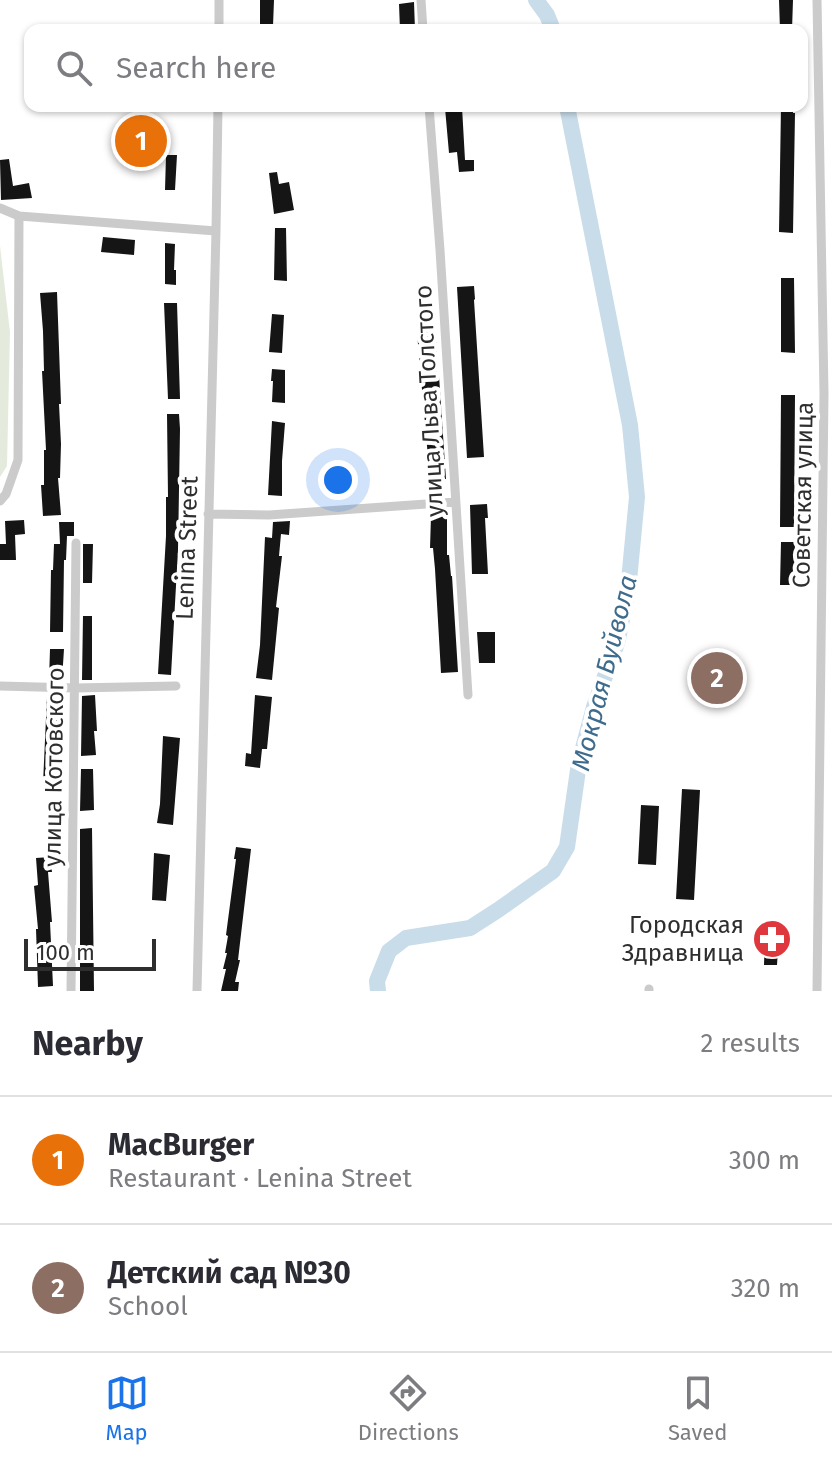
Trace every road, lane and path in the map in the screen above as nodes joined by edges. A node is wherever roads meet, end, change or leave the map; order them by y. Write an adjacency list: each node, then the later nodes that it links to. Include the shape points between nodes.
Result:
1 (219, 0): 4 (street)
2 (421, 0): 5 (street)
3 (817, 0): 11 (street, Советская улица)
4 (219, 24)
5 (423, 24)
6 (218, 112): 10 (street, Lenina Street)
7 (429, 112): 13 (street, улица Льва Толстого)
8 (0, 208): 9 (street)
9 (19, 216): 10 (street); 12 (street, via 18,460)
10 (216, 231): 14 (street, Lenina Street)
11 (828, 394): 22 (street, Советская улица)
12 (0, 501)
13 (455, 502): 14 (street); 19 (street, улица Льва Толстого)
14 (208, 514): 21 (street, Lenina Street)
15 (76, 543): 18 (street, улица Котовского)
16 (0, 686): 18 (street)
17 (176, 686): 18 (street)
18 (75, 688): 20 (street, улица Котовского)
19 (468, 695)
20 (71, 991)
21 (197, 991)
22 (817, 991)

